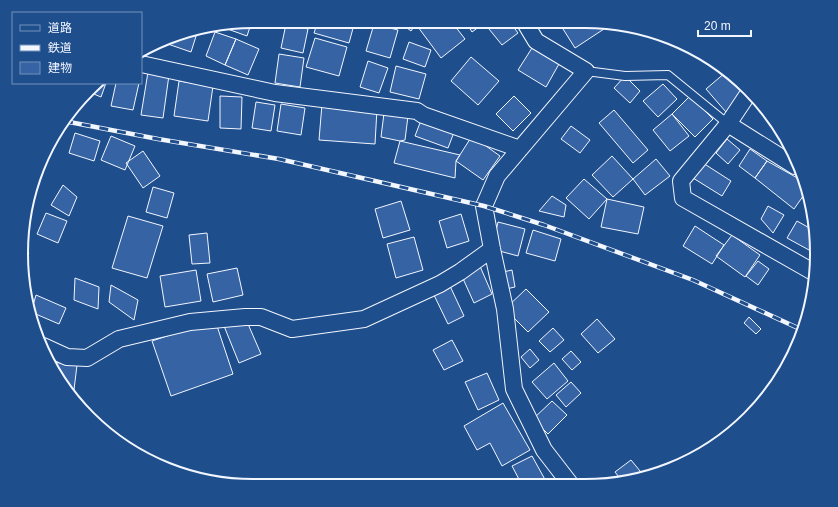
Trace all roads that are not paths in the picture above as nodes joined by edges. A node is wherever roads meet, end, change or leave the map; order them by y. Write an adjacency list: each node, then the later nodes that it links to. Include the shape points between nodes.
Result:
1 (528, 28): 3 (street, via 536,41)
2 (142, 64): 6 (street, via 275,93 418,110 423,115)
3 (586, 71): 5 (lane, via 625,76 668,75); 6 (street)
4 (746, 97): 5 (street)
5 (728, 124): 7 (street); 9 (street, via 681,181 683,198)
6 (520, 149): 8 (street, via 497,176 484,206)
7 (792, 164)
8 (492, 249): 10 (street, via 446,280 364,319 292,330 261,317 190,322 119,339 87,358 67,357); 11 (street, via 505,309 514,389 544,450)
9 (810, 271)
10 (49, 349)
11 (566, 479)

